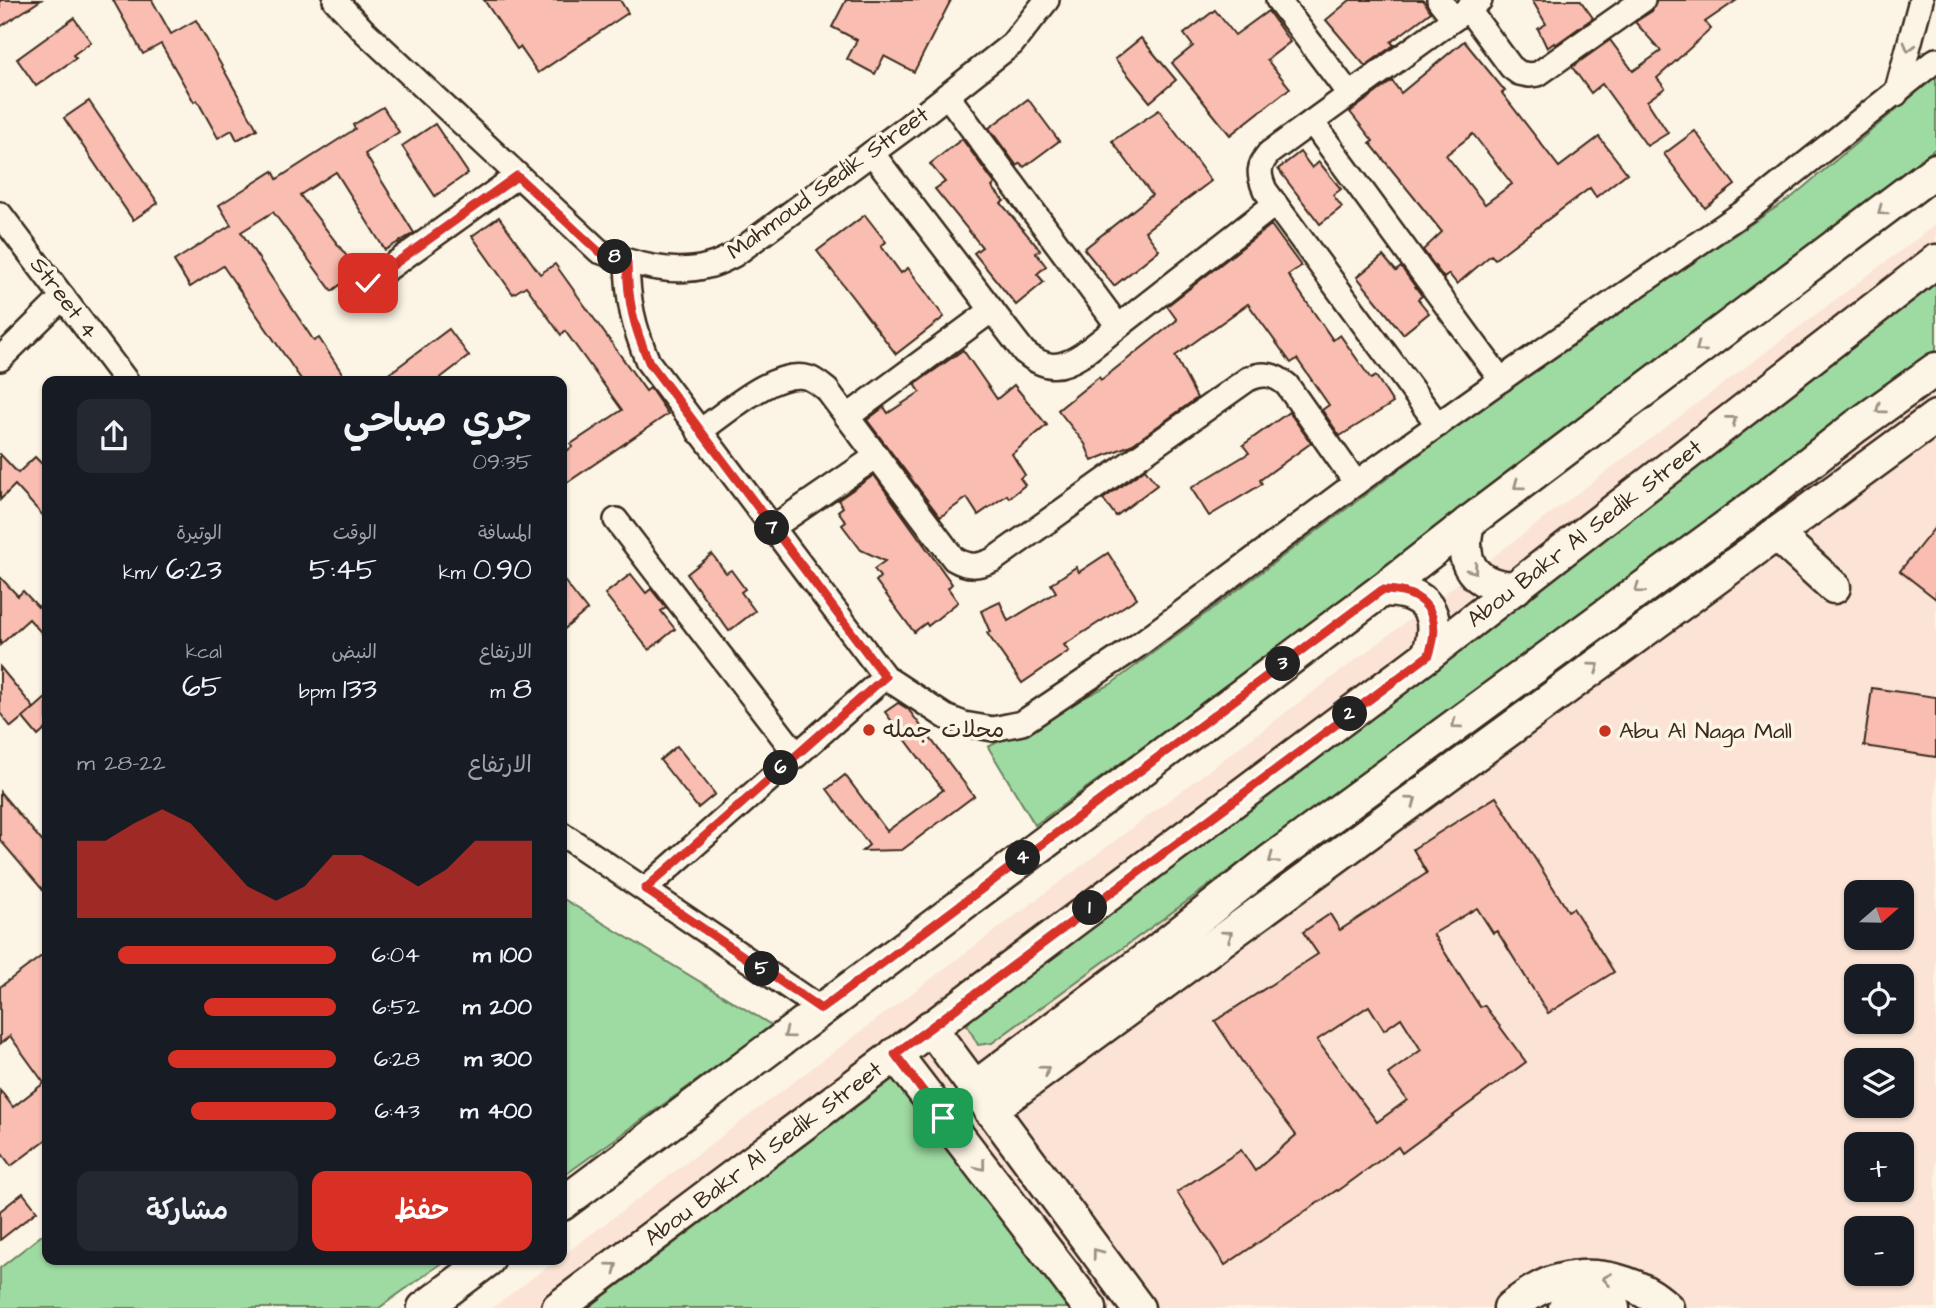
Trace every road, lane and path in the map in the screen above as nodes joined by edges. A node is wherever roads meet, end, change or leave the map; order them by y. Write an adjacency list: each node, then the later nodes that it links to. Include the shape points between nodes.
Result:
1 (335, 0): 15 (street, Mahmoud Sedik Street)
2 (1047, 0): 10 (street, Mahmoud Sedik Street, via 1012,44)
3 (1278, 0): 11 (street)
4 (1439, 0): 7 (street)
5 (1643, 0): 7 (street, via 1554,64 1529,75 1511,67)
6 (1921, 0): 9 (street, one-way to 9)
7 (1467, 9): 11 (street)
8 (1936, 60): 9 (street)
9 (1896, 94): 27 (street, via 1754,205)
10 (947, 95): 13 (street, Mahmoud Sedik Street); 23 (street)
11 (1350, 95): 12 (street)
12 (1312, 122): 16 (street, via 1261,163 1259,177); 27 (street)
13 (872, 153): 19 (street, Mahmoud Sedik Street, via 734,255 708,266 680,270); 22 (street)
14 (1936, 170): 35 (main road, one-way to 35)
15 (517, 176): 19 (street, Mahmoud Sedik Street, via 598,251); 20 (street)
16 (1275, 204): 23 (street); 30 (street)
17 (0, 214): 21 (street, Street 4)
18 (1936, 261): 41 (main road, Abou Bakr Al Sedik Street, one-way to 18)
19 (627, 262): 31 (street, via 635,330 649,362)
20 (368, 283)
21 (63, 297): 24 (street); 26 (street, Street 4)
22 (992, 310): 23 (street, via 1024,352 1052,366 1069,364); 28 (street)
23 (1118, 326)
24 (0, 359)
25 (1936, 369): 38 (main road, one-way to 38)
26 (122, 376)
27 (1501, 380): 30 (street)
28 (847, 417): 31 (street, via 827,390 809,378 788,376); 32 (street)
29 (1936, 417): 37 (main road)
30 (1438, 425): 33 (street)
31 (699, 432): 36 (street)
32 (877, 456): 33 (street, via 954,559 980,566 1258,374 1279,378 1287,385); 36 (street)
33 (1356, 483): 44 (street, via 1137,646 1022,723 993,729 964,724)
34 (616, 520): 45 (street)
35 (1468, 523): 41 (main road, one-way to 41, via 1463,542 1467,562 1479,578 1496,587); 42 (main road)
36 (772, 528): 44 (street)
37 (1776, 534): 39 (main road); 40 (main road)
38 (1686, 555): 39 (main road); 51 (main road, one-way to 51, via 1269,862)
39 (1704, 587): 51 (main road, one-way to 39)
40 (1834, 587)
41 (1516, 588): 43 (main road, Abou Bakr Al Sedik Street)
42 (1382, 590): 43 (main road, via 1402,590 1421,599 1433,616 1435,636); 48 (main road)
43 (1429, 655): 49 (main road, Abou Bakr Al Sedik Street)
44 (885, 677): 45 (street)
45 (797, 755): 47 (street)
46 (567, 837): 47 (street)
47 (645, 889): 48 (street)
48 (821, 1009): 52 (main road, one-way to 52)
49 (930, 1027): 50 (main road, Abou Bakr Al Sedik Street); 51 (main road)
50 (895, 1054): 55 (main road, Abou Bakr Al Sedik Street, one-way to 50); 56 (main road, one-way to 56)
51 (982, 1099): 57 (main road, one-way to 51)
52 (567, 1200)
53 (481, 1265): 54 (main road)
54 (424, 1308)
55 (558, 1308)
56 (1090, 1308)
57 (1138, 1308)
58 (1510, 1308): 61 (main road, one-way to 58, via 1641,1289 1587,1276 1560,1280)
59 (1565, 1308): 60 (main road, via 1577,1304)
60 (1613, 1308)
61 (1667, 1308)

